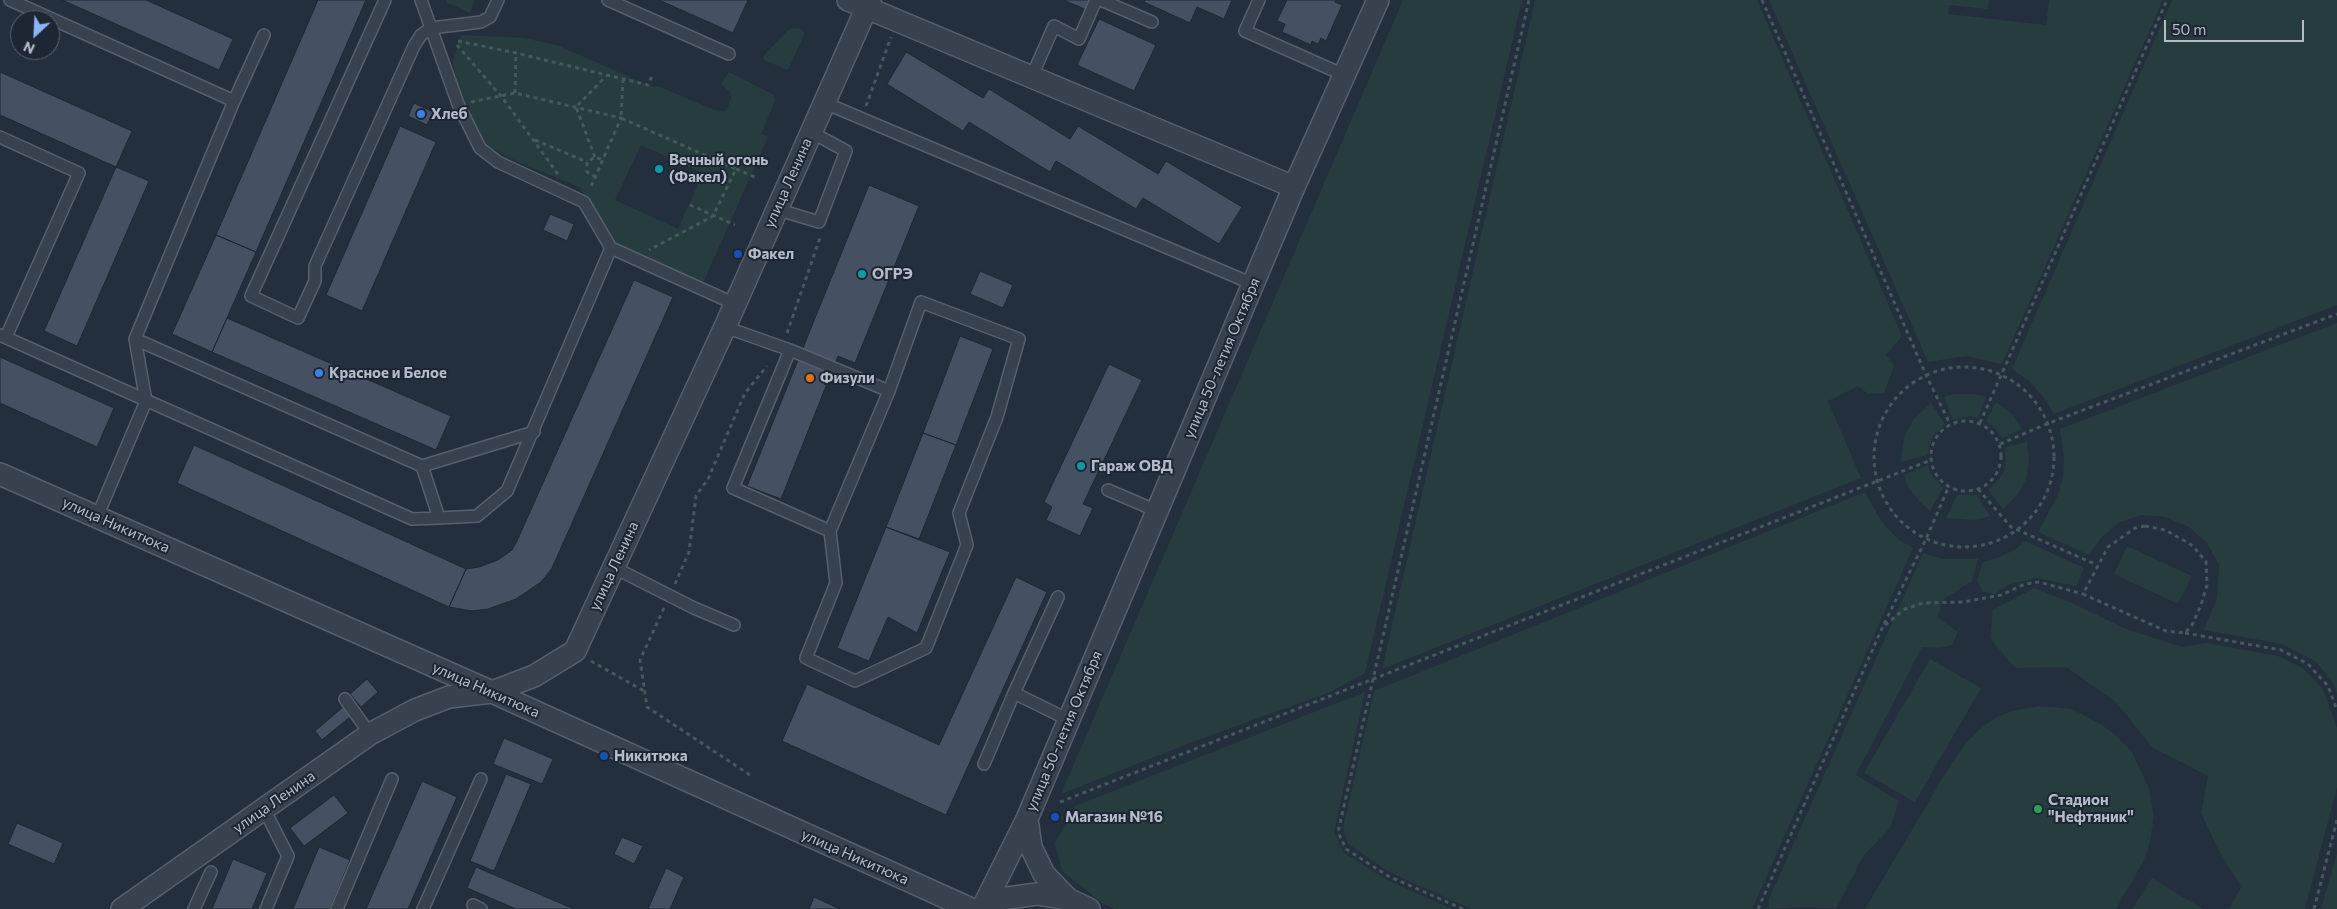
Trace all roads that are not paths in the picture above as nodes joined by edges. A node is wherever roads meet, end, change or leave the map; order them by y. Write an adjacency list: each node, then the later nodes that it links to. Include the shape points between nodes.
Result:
1 (10, 0): 17 (lane)
2 (385, 0): 12 (lane, via 251,296 298,318 315,281 315,266 414,46)
3 (421, 0): 12 (lane)
4 (498, 0): 12 (lane, via 490,17 481,22)
5 (608, 0): 14 (lane)
6 (1096, 0): 16 (lane, via 1079,39 1054,26)
7 (1101, 0): 11 (lane)
8 (1259, 0): 15 (lane, via 1245,31)
9 (1378, 0): 15 (street, улица 50-летия Октября)
10 (862, 3): 16 (street); 18 (street, улица Ленина)
11 (1152, 22)
12 (431, 28): 23 (lane, via 458,104 480,148 492,158 580,200)
13 (264, 35): 17 (lane)
14 (729, 54)
15 (1344, 75): 21 (street, улица 50-летия Октября)
16 (1032, 76): 21 (street)
17 (234, 101): 28 (lane)
18 (825, 103): 19 (street, улица Ленина); 24 (lane)
19 (811, 132): 22 (street, улица Ленина); 22 (lane, via 846,151 819,222)
20 (0, 137): 27 (lane, via 79,173)
21 (1294, 187): 24 (street, улица 50-летия Октября)
22 (776, 209): 25 (street, улица Ленина)
23 (611, 248): 25 (lane); 32 (lane)
24 (1253, 284): 36 (street, улица 50-летия Октября)
25 (735, 304): 26 (street, улица Ленина)
26 (725, 327): 29 (lane); 40 (street, улица Ленина)
27 (3, 336): 31 (lane)
28 (135, 339): 31 (lane); 33 (lane)
29 (790, 350): 30 (lane); 39 (lane, via 733,488)
30 (889, 391): 39 (lane); 39 (lane, via 921,302 1019,339 997,417 959,513 967,545 926,648 855,681 806,658 836,583)
31 (146, 401): 37 (lane); 38 (lane, via 412,518)
32 (534, 432): 33 (lane); 38 (lane, via 507,491 477,516)
33 (422, 466): 38 (lane)
34 (0, 474): 37 (street, улица Никитюка)
35 (1108, 490): 36 (lane)
36 (1157, 511): 46 (street, улица 50-летия Октября)
37 (97, 517): 43 (street, улица Никитюка)
38 (439, 518)
39 (830, 531)
40 (613, 568): 42 (lane); 43 (street, улица Ленина, via 575,651 534,676)
41 (1058, 597): 44 (lane)
42 (734, 625)
43 (492, 692): 47 (street, улица Ленина, via 449,697 415,710); 60 (street, улица Никитюка)
44 (1014, 693): 46 (lane); 48 (lane)
45 (344, 699): 47 (lane)
46 (1069, 720): 52 (street, улица 50-летия Октября)
47 (370, 734): 51 (street, улица Ленина)
48 (984, 764)
49 (392, 778): 58 (lane)
50 (481, 779): 59 (lane)
51 (264, 809): 55 (street, улица Ленина); 57 (lane, via 288,856)
52 (1027, 819): 54 (street, via 1031,847 1044,874); 61 (street, улица 50-летия Октября)
53 (212, 872): 56 (lane)
54 (1066, 904): 62 (street, via 1037,894 1001,899); 63 (street)
55 (122, 909)
56 (194, 909)
57 (266, 909)
58 (337, 909)
59 (423, 909)
60 (971, 909)
61 (982, 909)
62 (986, 909)
63 (1089, 909)

